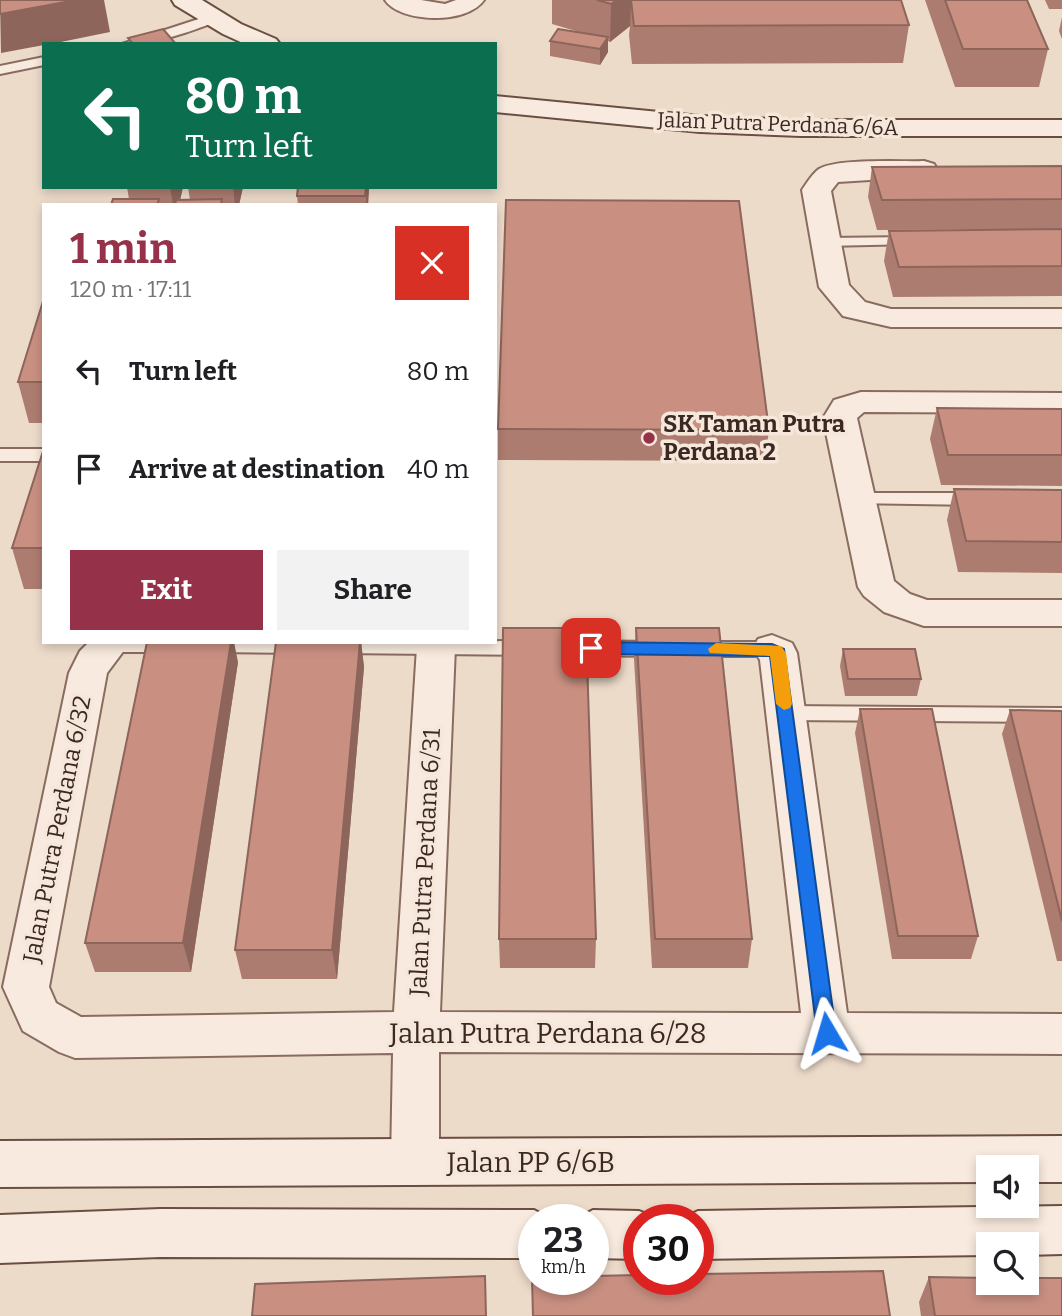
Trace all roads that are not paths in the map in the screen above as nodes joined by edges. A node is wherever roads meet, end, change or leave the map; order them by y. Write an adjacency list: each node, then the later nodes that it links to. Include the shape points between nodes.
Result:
1 (184, 0): 4 (street)
2 (397, 0): 3 (street, via 426,10)
3 (462, 6)
4 (214, 18): 5 (lane); 6 (street)
5 (137, 42)
6 (263, 42)
7 (42, 61): 8 (lane)
8 (0, 70)
9 (497, 104): 10 (street, Jalan Putra Perdana 6/6A, via 701,124)
10 (1062, 128)
11 (953, 170): 12 (street, via 829,175 816,190)
12 (825, 242): 13 (lane); 14 (street, via 834,287 854,309 891,318)
13 (923, 242)
14 (1062, 318)
15 (1062, 403): 18 (street, via 861,402 846,407 840,418)
16 (42, 455): 17 (lane)
17 (0, 456)
18 (856, 499): 19 (lane); 20 (street, via 877,587 897,603 924,613)
19 (993, 499)
20 (1062, 613)
21 (109, 645): 22 (lane); 26 (street, Jalan Putra Perdana 6/32, via 88,673 26,987)
22 (436, 647): 23 (lane); 27 (street, Jalan Putra Perdana 6/31)
23 (772, 649): 24 (street, via 778,653)
24 (785, 713): 25 (lane); 28 (street)
25 (1062, 715)
26 (39, 1017): 27 (street, Jalan Putra Perdana 6/28, via 75,1038)
27 (416, 1032): 28 (street, Jalan Putra Perdana 6/28); 31 (street, Jalan Putra Perdana 6/31)
28 (827, 1033): 29 (street, Jalan Putra Perdana 6/28)
29 (1062, 1034)
30 (1062, 1159): 31 (street, Jalan PP 6/6B)
31 (415, 1162): 32 (street, Jalan PP 6/6B)
32 (0, 1164)
33 (1062, 1230): 35 (street)
34 (518, 1234): 36 (street, via 160,1233)
35 (714, 1235)
36 (0, 1239)

